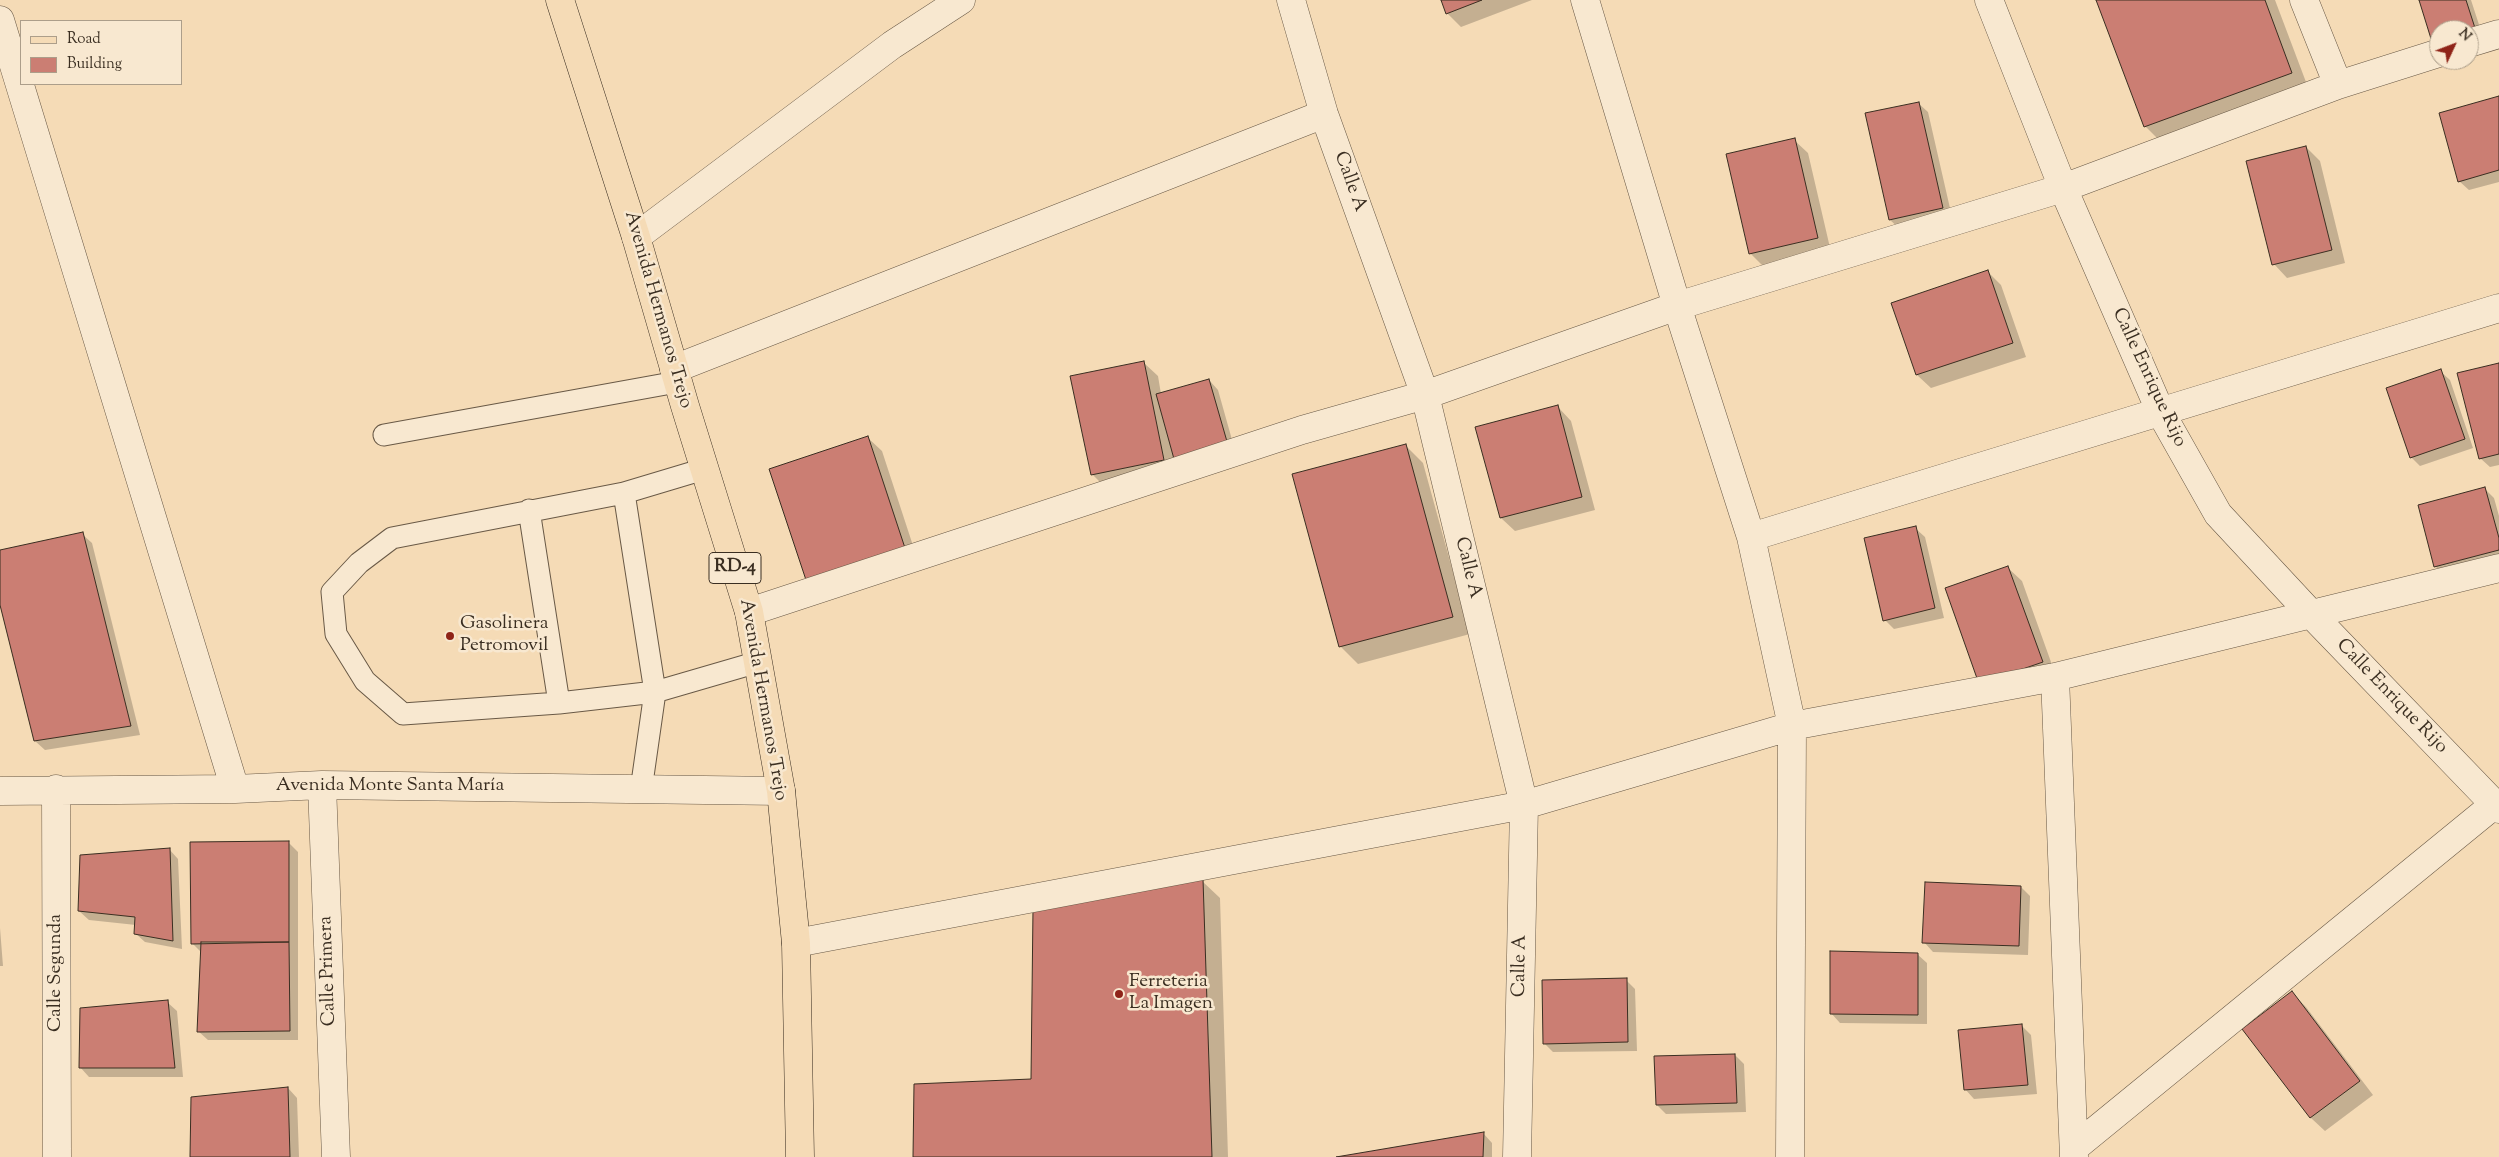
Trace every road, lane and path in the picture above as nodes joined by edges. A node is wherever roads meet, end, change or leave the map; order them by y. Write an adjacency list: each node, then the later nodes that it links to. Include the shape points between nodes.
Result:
1 (560, 0): 14 (main road, Avenida Hermanos Trejo / RD-4)
2 (961, 0): 14 (street, via 892,44)
3 (1291, 0): 12 (street, Calle A)
4 (1585, 0): 15 (street)
5 (1989, 0): 13 (street, Calle Enrique Rijo)
6 (2304, 0): 11 (street)
7 (0, 20): 35 (street)
8 (2499, 34): 9 (street)
9 (2479, 40)
10 (2429, 56): 11 (street)
11 (2338, 85): 13 (street)
12 (1324, 114): 17 (street); 18 (street, Calle A)
13 (2063, 188): 15 (street); 19 (street, Calle Enrique Rijo)
14 (636, 237): 17 (main road, Avenida Hermanos Trejo / RD-4)
15 (1676, 306): 18 (street); 24 (street)
16 (2499, 308): 19 (street)
17 (676, 376): 20 (lane); 21 (main road, Avenida Hermanos Trejo / RD-4)
18 (1425, 395): 26 (street, via 1302,430); 39 (street, Calle A)
19 (2161, 414): 24 (street); 27 (street, Calle Enrique Rijo, via 2218,514)
20 (384, 435)
21 (704, 468): 22 (lane); 26 (main road, Avenida Hermanos Trejo / RD-4)
22 (624, 493): 23 (lane); 30 (lane)
23 (529, 510): 31 (lane); 31 (lane, via 392,538 359,563 332,592 336,634 365,681 403,714)
24 (1752, 537): 32 (street)
25 (2499, 568): 27 (street)
26 (749, 612): 28 (main road, Avenida Hermanos Trejo / RD-4)
27 (2312, 615): 29 (street); 40 (street, Calle Enrique Rijo)
28 (758, 662): 30 (lane); 38 (main road, Avenida Hermanos Trejo / RD-4)
29 (2055, 677): 32 (street); 42 (street)
30 (655, 692): 31 (lane); 36 (lane)
31 (559, 703)
32 (1792, 726): 39 (street); 47 (street)
33 (322, 785): 35 (street, Avenida Monte Santa María); 36 (street, Avenida Monte Santa María); 44 (street, Calle Primera)
34 (56, 789): 35 (street, Avenida Monte Santa María); 37 (street, Avenida Monte Santa María); 43 (street, Calle Segunda)
35 (235, 789)
36 (641, 790): 38 (street, Avenida Monte Santa María)
37 (0, 791)
38 (781, 792): 41 (main road, Avenida Hermanos Trejo / RD-4)
39 (1524, 805): 41 (street); 46 (street, Calle A)
40 (2497, 807): 42 (street)
41 (796, 943): 45 (main road, Avenida Hermanos Trejo / RD-4)
42 (2074, 1152)
43 (57, 1157)
44 (336, 1157)
45 (800, 1157)
46 (1517, 1157)
47 (1790, 1157)

